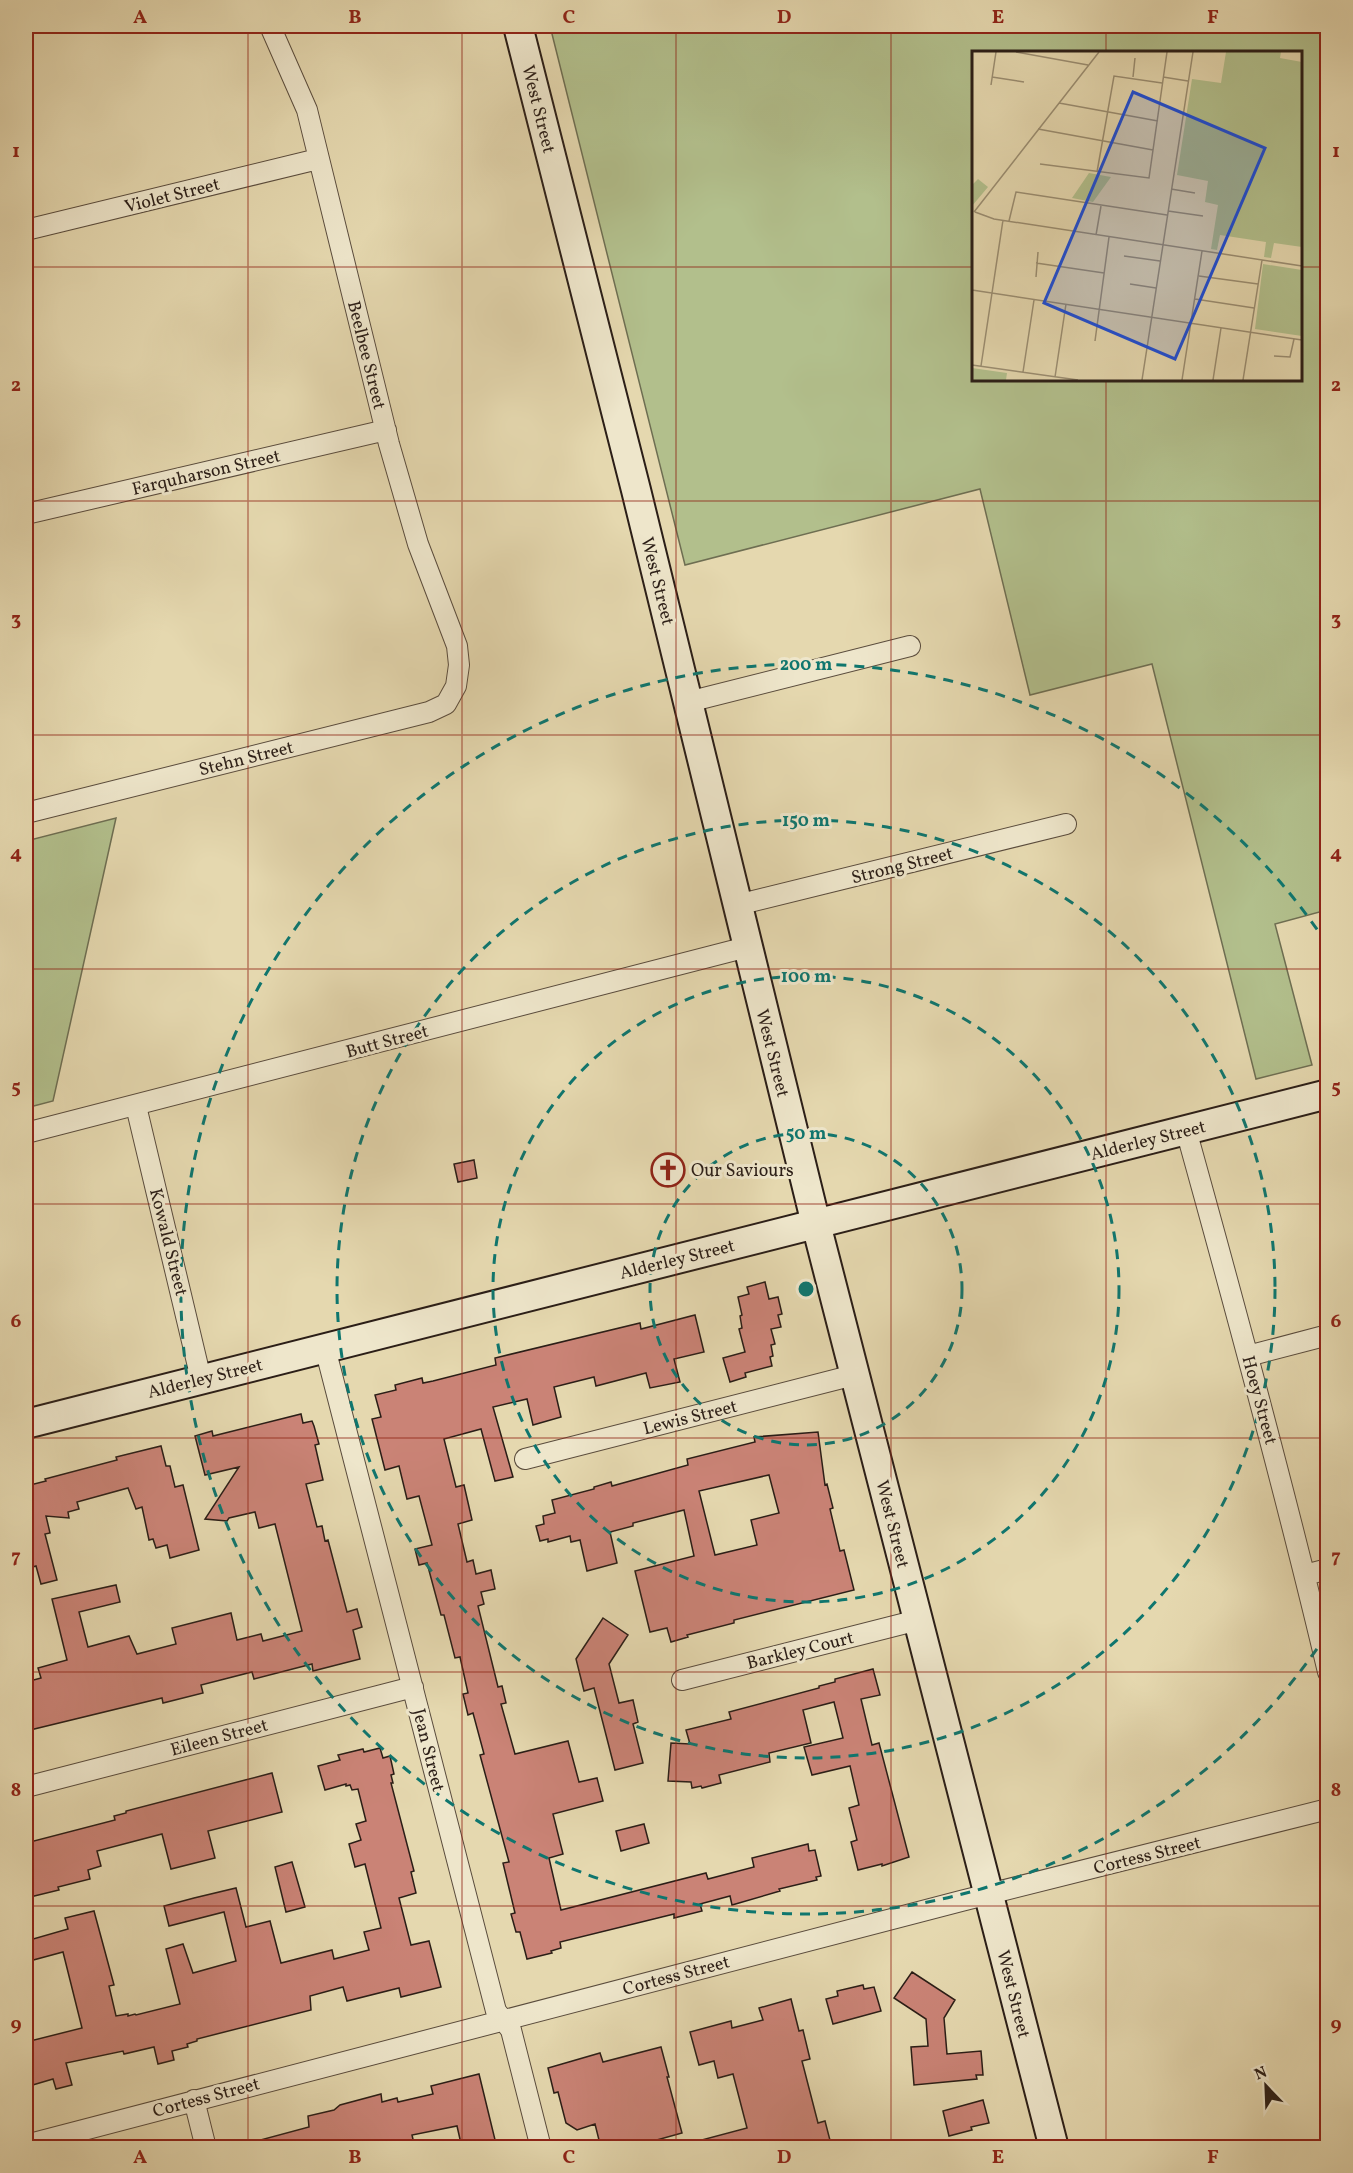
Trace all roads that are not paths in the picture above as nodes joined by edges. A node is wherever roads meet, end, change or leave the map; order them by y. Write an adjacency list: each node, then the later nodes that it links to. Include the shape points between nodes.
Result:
1 (270, 26): 3 (street, Beelbee Street, via 307,110)
2 (518, 26): 9 (main road, West Street)
3 (318, 159): 4 (street, Violet Street); 5 (street, Beelbee Street)
4 (26, 230)
5 (386, 430): 6 (street, Farquharson Street); 8 (street, Beelbee Street, via 418,544 457,646)
6 (26, 514)
7 (910, 646): 9 (street)
8 (456, 686): 10 (street, Stehn Street, via 446,705 429,712)
9 (688, 702): 12 (main road, West Street)
10 (26, 813)
11 (1066, 824): 12 (street, Strong Street)
12 (738, 905): 13 (main road, West Street)
13 (747, 947): 15 (street, Butt Street); 18 (main road, West Street)
14 (1328, 1094): 16 (main road, Alderley Street)
15 (136, 1106): 17 (street, Butt Street); 23 (street, Kowald Street)
16 (1186, 1130): 18 (main road, Alderley Street); 21 (street, Hoey Street)
17 (26, 1133)
18 (816, 1224): 20 (main road, Alderley Street); 22 (main road, West Street)
19 (1328, 1335): 21 (street)
20 (325, 1348): 23 (main road, Alderley Street); 31 (street, Jean Street)
21 (1248, 1356): 27 (street, Hoey Street)
22 (854, 1375): 25 (street, Lewis Street); 28 (main road, West Street)
23 (201, 1379): 24 (main road, Alderley Street)
24 (26, 1424)
25 (525, 1459)
26 (1328, 1569): 27 (street)
27 (1305, 1575): 29 (street, Hoey Street)
28 (918, 1620): 30 (street, Barkley Court); 34 (main road, West Street)
29 (1328, 1672)
30 (682, 1680)
31 (413, 1687): 32 (street, Eileen Street); 35 (street, Jean Street, via 496,2011)
32 (26, 1787)
33 (1328, 1809): 34 (street, Cortess Street)
34 (989, 1894): 35 (street, Cortess Street); 40 (main road, West Street)
35 (503, 2020): 36 (street, Cortess Street); 39 (street, Jean Street, via 510,2030)
36 (194, 2100): 37 (street, Cortess Street); 38 (street)
37 (26, 2145)
38 (206, 2148)
39 (541, 2148)
40 (1054, 2148)

